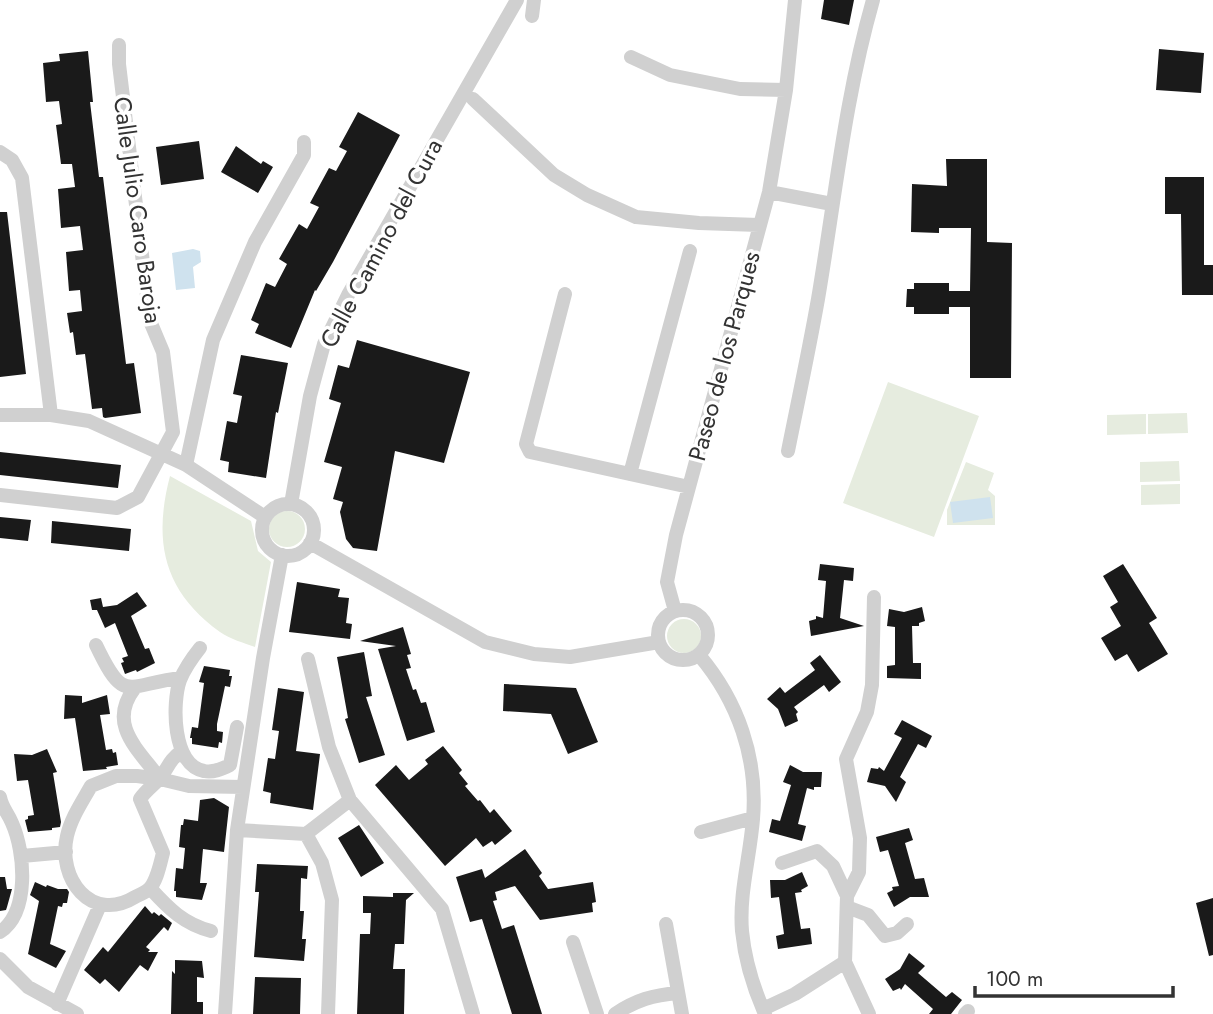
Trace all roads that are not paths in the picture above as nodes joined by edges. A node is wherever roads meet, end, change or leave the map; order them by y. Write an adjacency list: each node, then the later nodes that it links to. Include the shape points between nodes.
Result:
1 (517, 0): 25 (street, Calle Camino del Cura, via 324,344)
2 (534, 0): 5 (street)
3 (796, 0): 8 (street, Paseo de los Parques)
4 (873, 0): 13 (street)
5 (532, 16)
6 (119, 45): 20 (street, Calle Julio Caro Baroja, via 150,321 163,352 173,432)
7 (631, 57): 8 (street, via 670,75 740,89)
8 (786, 90): 12 (street, Paseo de los Parques)
9 (473, 99): 14 (street, Paseo de los Parques, via 554,175 587,195 636,216)
10 (304, 142): 21 (street, via 304,155 255,242 213,340)
11 (0, 152): 18 (street, via 12,160 22,178)
12 (769, 192): 13 (street); 14 (street, Paseo de los Parques)
13 (832, 204): 19 (street)
14 (759, 225): 23 (street, Paseo de los Parques)
15 (690, 251): 22 (street)
16 (565, 295): 22 (street, Paseo de los Parques, via 526,444 530,452)
17 (0, 415): 18 (street)
18 (51, 415): 20 (street, via 89,421)
19 (788, 451)
20 (162, 454): 21 (street); 24 (street, Calle Julio Caro Baroja, via 138,497 117,508)
21 (186, 465): 26 (street)
22 (630, 474): 23 (street, Paseo de los Parques)
23 (689, 487): 30 (street, Paseo de los Parques, via 667,582)
24 (0, 495)
25 (291, 504): 26 (street, via 281,504); 27 (street, via 301,507 313,523)
26 (265, 516): 28 (street, via 266,545)
27 (310, 543): 28 (street, via 303,551); 31 (street, via 485,642 570,657)
28 (282, 555): 41 (street)
29 (874, 597): 52 (street, via 872,685 867,712 846,759 860,838 859,872)
30 (675, 611): 31 (street, via 659,627); 34 (street, via 692,612 705,623 708,640)
31 (659, 642): 34 (street, via 675,659)
32 (96, 645): 37 (street, via 108,671 122,686)
33 (200, 648): 36 (street)
34 (699, 655): 44 (street, via 735,709 746,742 753,774)
35 (308, 659): 43 (street, via 328,747)
36 (181, 678): 37 (street); 39 (street, via 175,707)
37 (134, 689): 40 (street, via 122,713 124,725 136,751)
38 (237, 727): 39 (street, via 230,765 203,772)
39 (182, 751): 40 (street, via 170,760)
40 (160, 779): 41 (street, via 189,786); 48 (street, via 116,776 91,786 67,836); 51 (street, via 148,786 140,799 163,853)
41 (243, 787): 45 (street)
42 (0, 797): 49 (street)
43 (350, 800): 47 (street); 67 (street, via 442,909)
44 (753, 818): 46 (street); 63 (street, via 742,930 747,971)
45 (237, 830): 47 (street); 65 (street)
46 (701, 832)
47 (306, 834): 66 (street, via 322,863 332,900)
48 (66, 852): 49 (street); 53 (street, via 71,880 83,895)
49 (22, 856): 57 (street, via 16,916)
50 (782, 863): 52 (street, via 817,851 833,866)
51 (150, 888): 53 (street, via 126,903); 56 (street, via 172,912 194,927)
52 (847, 901): 55 (street, via 868,915 885,936); 60 (street)
53 (100, 905): 62 (street)
54 (666, 924): 61 (street)
55 (907, 924)
56 (211, 931)
57 (0, 932)
58 (573, 942): 68 (street)
59 (0, 959): 62 (street, via 28,987)
60 (845, 962): 63 (street); 71 (street)
61 (678, 993): 69 (street, via 636,1000); 70 (street)
62 (57, 1004): 64 (street)
63 (764, 1012)
64 (77, 1014)
65 (225, 1014)
66 (328, 1014)
67 (473, 1014)
68 (597, 1014)
69 (615, 1014)
70 (682, 1014)
71 (869, 1014)

